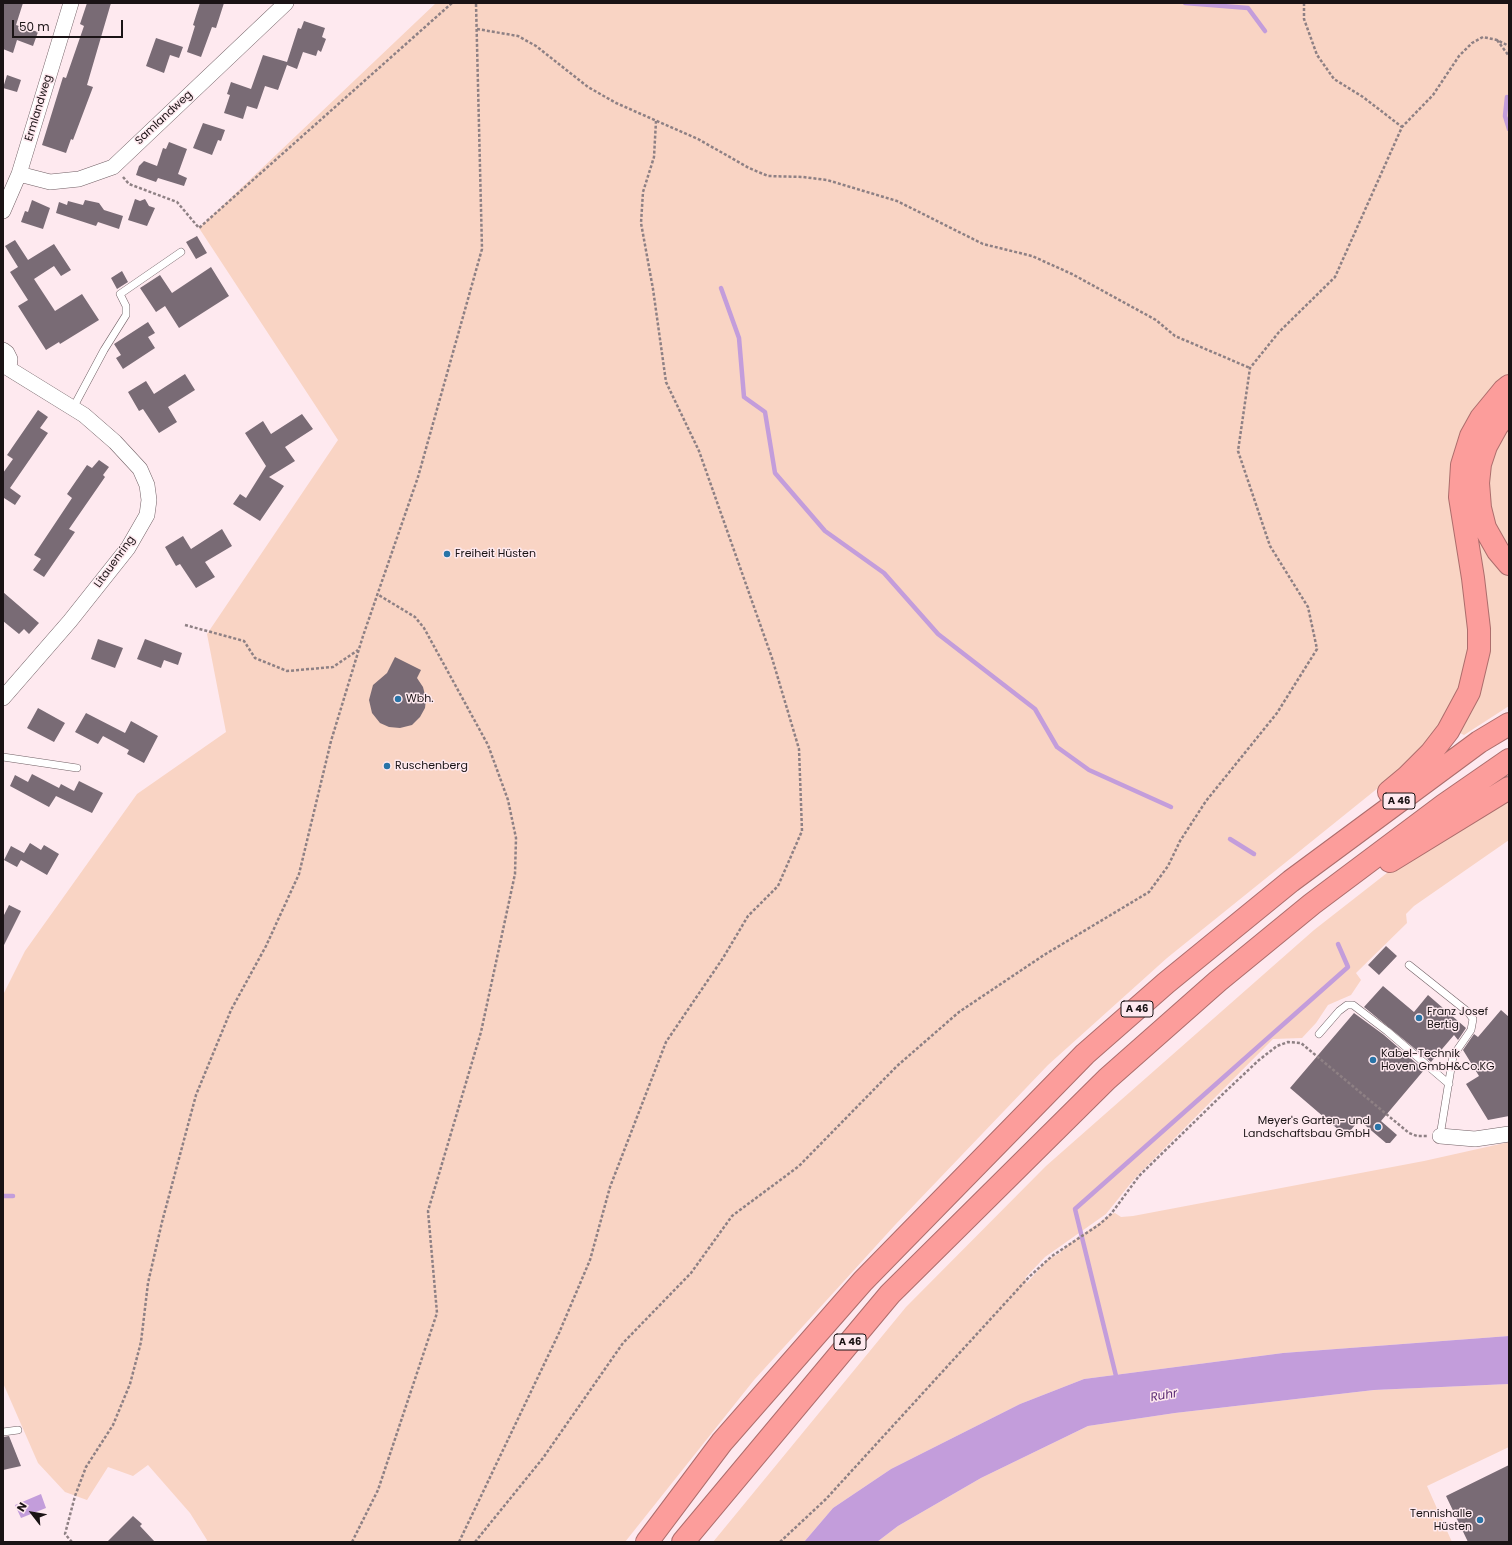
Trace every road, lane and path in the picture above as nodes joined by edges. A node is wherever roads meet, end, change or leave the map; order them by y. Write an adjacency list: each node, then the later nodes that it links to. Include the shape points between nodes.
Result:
1 (71, 3): 13 (street, Ermlandweg)
2 (286, 3): 12 (street, Samlandweg)
3 (452, 3): 12 (path, via 199,228 177,202 129,184)
4 (476, 3): 6 (path)
5 (1304, 3): 11 (path, via 1304,19 1317,55 1334,79 1363,97)
6 (477, 29): 10 (path, via 518,36 536,46 588,87); 23 (path, via 482,249 418,477)
7 (1497, 40): 8 (path); 9 (path); 11 (path, via 1483,37 1472,43 1459,56 1433,95)
8 (1509, 46)
9 (1509, 56)
10 (656, 121): 18 (path, via 698,139 768,176 827,180 872,192 932,217 984,244 1032,256 1072,274 1156,320 1175,336); 43 (path, via 654,157 643,192 641,223 666,382 699,451 772,658 799,748 802,831 778,886 748,916 666,1042 610,1187 590,1260 559,1333)
11 (1402, 127): 18 (path, via 1335,277 1279,332)
12 (113, 167): 13 (street, Samlandweg, via 79,179 50,182)
13 (19, 174): 14 (street, Ermlandweg)
14 (3, 211)
15 (181, 252): 20 (lane, via 120,294 126,306 126,315)
16 (3, 350): 17 (street, Litauenring, via 10,359)
17 (6, 367): 20 (street, Litauenring)
18 (1250, 368): 44 (path, via 1238,451 1270,546 1308,607 1317,649 1277,713 1206,801 1180,841 1168,866 1149,892 1044,955 959,1012 897,1066 799,1166 732,1216 690,1273 623,1343 543,1458)
19 (1509, 386): 32 (highway, via 1481,418 1471,436 1462,466 1460,497 1479,629 1479,650 1469,692 1448,731 1431,753 1407,777 1300,861)
20 (73, 408): 26 (street, Litauenring, via 115,442 140,469 147,485 147,515 128,548 70,621)
21 (1509, 411): 22 (highway, via 1486,446 1480,464 1478,484 1484,528)
22 (1509, 564)
23 (377, 594): 25 (path); 42 (path, via 415,617 424,628 488,745 508,800 516,838 514,874 481,1032 428,1211 437,1313 378,1490)
24 (185, 625): 25 (path, via 244,641 255,658 286,671 333,667)
25 (358, 650): 41 (path, via 331,741 299,874 266,946 231,1010 196,1095 148,1283 141,1342 130,1384 113,1425 86,1467 65,1534)
26 (3, 698)
27 (1509, 724): 32 (highway, A 46, via 1479,742)
28 (3, 758): 30 (lane)
29 (1509, 760): 33 (highway, A 46, via 1444,805)
30 (78, 768)
31 (1509, 788): 33 (highway, via 1395,858 1333,902)
32 (1291, 881): 45 (highway, A 46, via 1166,983 1080,1059 863,1281 722,1442)
33 (1312, 904): 46 (highway, A 46, via 1218,981 1108,1079 890,1294)
34 (1409, 965): 36 (lane, via 1468,1012 1473,1019 1471,1030 1454,1056)
35 (1319, 1034): 36 (lane, via 1346,1005 1353,1005)
36 (1449, 1084): 38 (lane)
37 (1509, 1134): 38 (street, via 1475,1139)
38 (1440, 1136): 47 (path, via 1416,1136 1409,1133 1302,1042 1288,1042 1268,1052 1139,1176 1111,1214 1052,1256 1029,1277 826,1499)
39 (18, 1430): 40 (lane)
40 (3, 1432)
41 (72, 1542)
42 (352, 1542)
43 (459, 1542)
44 (475, 1542)
45 (647, 1542)
46 (683, 1542)
47 (780, 1542)

